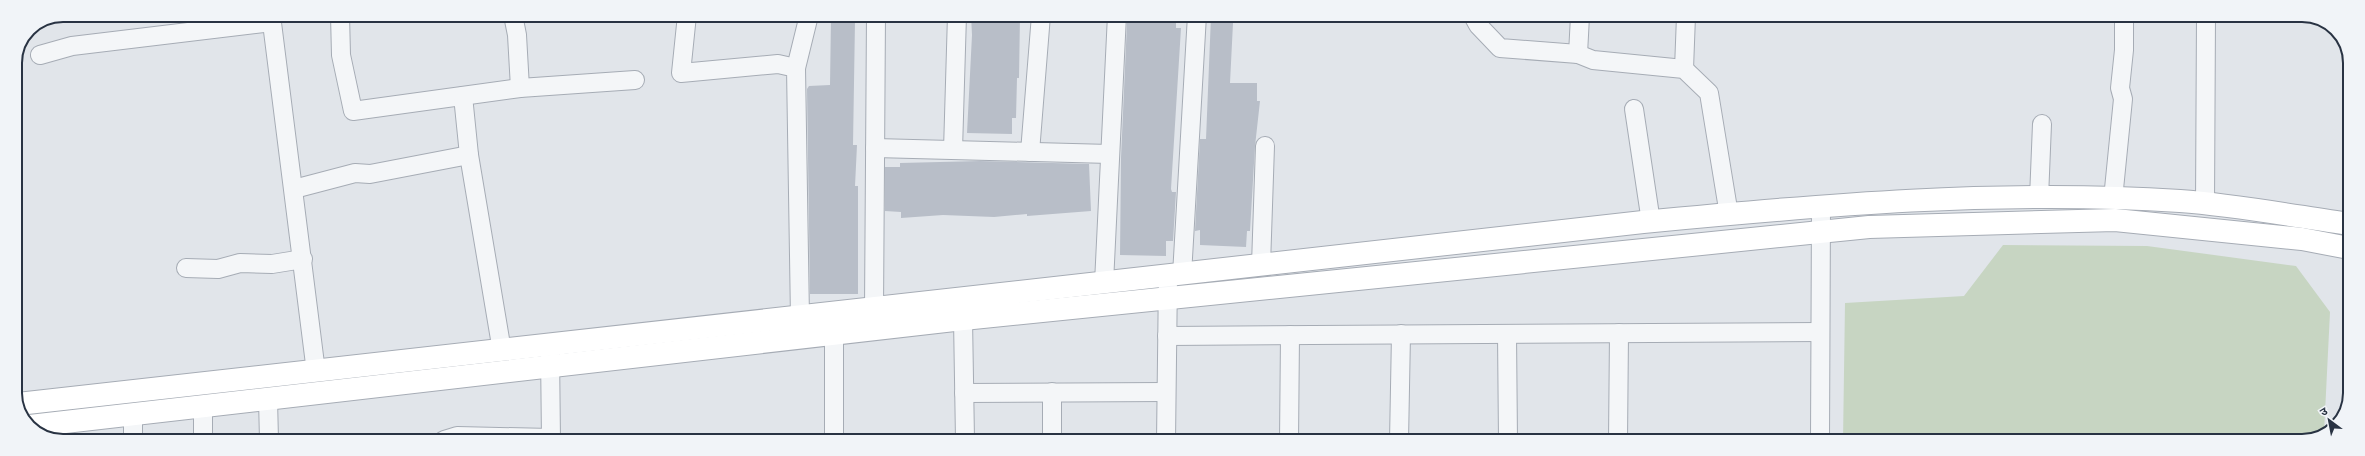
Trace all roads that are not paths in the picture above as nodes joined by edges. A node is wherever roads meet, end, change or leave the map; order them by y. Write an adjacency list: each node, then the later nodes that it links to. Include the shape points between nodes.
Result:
1 (249, 22): 18 (street, via 72,46)
2 (271, 22): 32 (street)
3 (340, 22): 23 (street, via 341,55 353,111)
4 (514, 22): 22 (street)
5 (686, 22): 19 (street, via 681,72 778,64)
6 (807, 22): 19 (street)
7 (876, 22): 27 (street)
8 (957, 22): 28 (street)
9 (1040, 22): 29 (street)
10 (1117, 22): 30 (street)
11 (1196, 22): 45 (street)
12 (1476, 22): 17 (street, via 1500,48)
13 (1580, 22): 17 (street)
14 (1686, 22): 20 (street)
15 (2124, 22): 34 (street, via 2120,88 2123,99)
16 (2206, 22): 35 (street)
17 (1578, 54): 20 (street, via 1593,60)
18 (40, 55)
19 (796, 68): 49 (street)
20 (1684, 69): 37 (street, via 1709,93)
21 (635, 80): 22 (street)
22 (520, 88): 23 (street)
23 (464, 96): 31 (street)
24 (1634, 110): 38 (street)
25 (2042, 124): 33 (street)
26 (1265, 146): 43 (street)
27 (875, 148): 28 (street); 48 (street)
28 (953, 150): 29 (street)
29 (1030, 152): 30 (street)
30 (1110, 154): 46 (street)
31 (469, 155): 32 (street, via 370,174 355,173); 58 (street)
32 (294, 189): 42 (street)
33 (2039, 198): 34 (street); 36 (street, via 1903,201)
34 (2113, 199): 35 (street)
35 (2205, 204): 39 (street)
36 (1821, 208): 37 (street); 40 (street)
37 (1729, 215): 38 (street)
38 (1651, 222): 43 (street)
39 (2343, 223)
40 (1821, 231): 41 (street, via 1869,227 2114,220 2302,239); 47 (street); 52 (street)
41 (2343, 247)
42 (303, 258): 44 (street, via 272,264 240,263 218,269); 60 (street)
43 (1261, 265): 45 (street)
44 (186, 268)
45 (1175, 275): 46 (street); 47 (street)
46 (1104, 283): 48 (street)
47 (1167, 298): 50 (street); 57 (street)
48 (874, 309): 51 (street)
49 (800, 318): 51 (street); 59 (street)
50 (963, 319): 51 (street); 63 (street)
51 (834, 324): 59 (street); 73 (street)
52 (1820, 332): 53 (street); 81 (street)
53 (1619, 333): 55 (street); 80 (street)
54 (1401, 334): 55 (street); 56 (street); 78 (street)
55 (1507, 334): 79 (street)
56 (1290, 335): 57 (street); 77 (street)
57 (1167, 336): 62 (street)
58 (502, 351): 59 (street); 60 (street)
59 (550, 356): 64 (street); 72 (street)
60 (316, 372): 65 (street)
61 (1052, 392): 62 (street); 63 (street); 75 (street)
62 (1166, 392): 76 (street)
63 (964, 393): 74 (street)
64 (268, 399): 66 (street); 71 (street)
65 (23, 403)
66 (203, 406): 67 (street); 70 (street)
67 (133, 415): 68 (street); 69 (street)
68 (38, 425)
69 (133, 434)
70 (203, 434)
71 (269, 434)
72 (551, 434)
73 (834, 434)
74 (965, 434)
75 (1052, 434)
76 (1166, 434)
77 (1290, 434)
78 (1399, 434)
79 (1508, 434)
80 (1618, 434)
81 (1820, 434)

